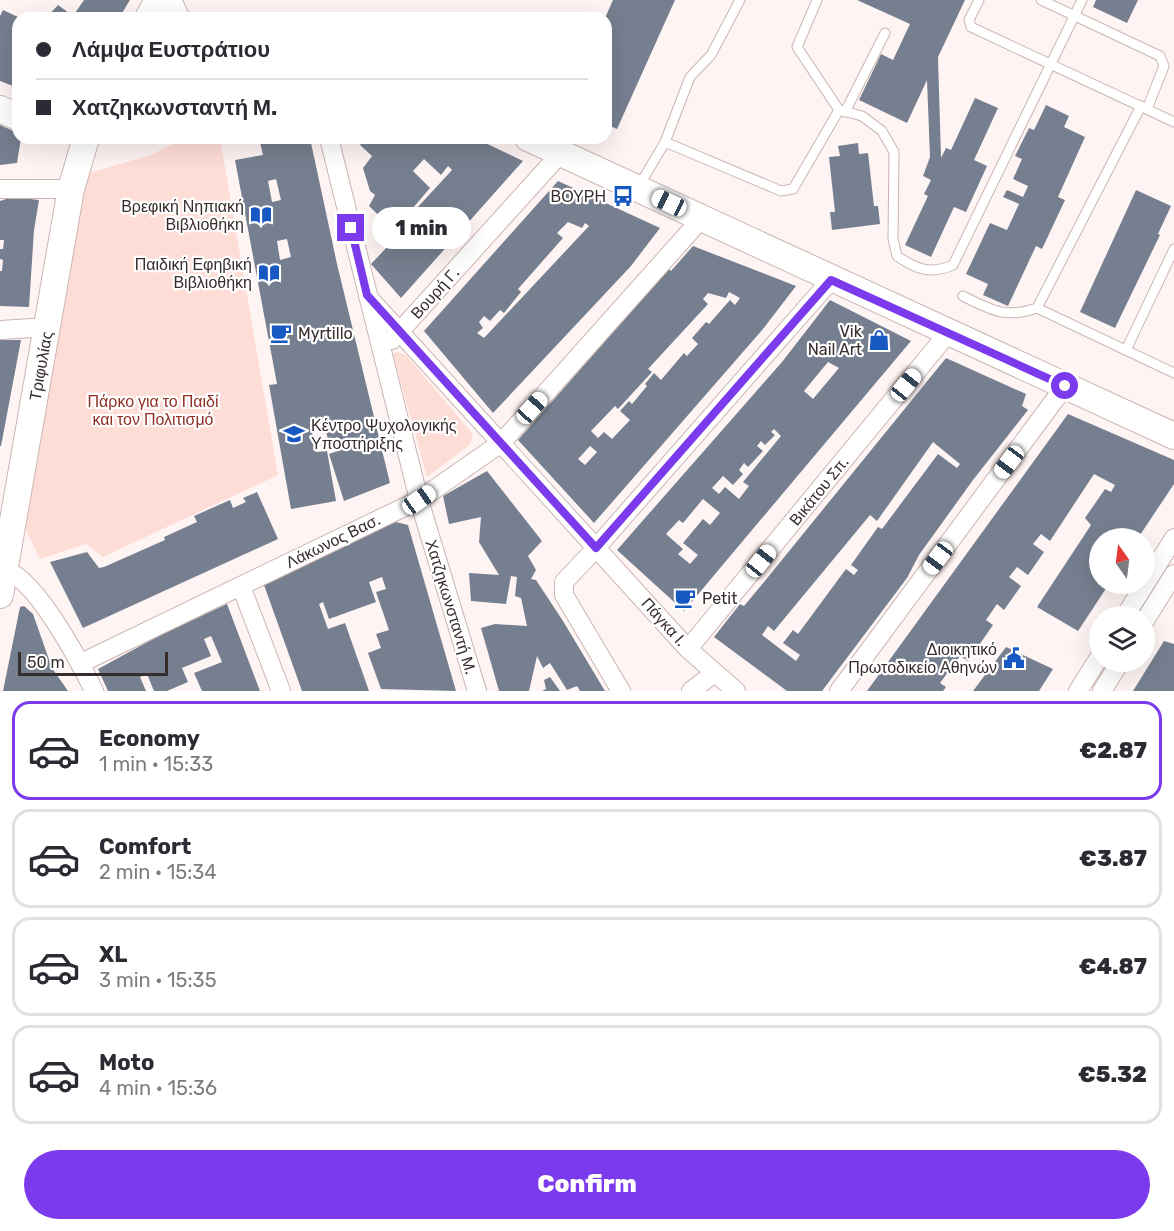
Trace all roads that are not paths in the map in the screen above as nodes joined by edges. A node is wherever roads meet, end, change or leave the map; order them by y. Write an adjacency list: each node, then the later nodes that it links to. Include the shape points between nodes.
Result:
1 (740, 0): 12 (lane, via 711,55 690,76)
2 (817, 0): 10 (lane, via 797,47)
3 (979, 0): 8 (lane, via 969,20 971,27)
4 (1041, 0): 6 (lane)
5 (1082, 0): 6 (lane)
6 (1074, 16): 8 (lane); 9 (lane, via 1160,56 1164,66)
7 (885, 33): 10 (lane)
8 (1052, 64): 9 (lane); 10 (lane, via 953,265 938,272 914,268 897,256 893,239 894,152 882,130 862,116)
9 (1144, 107): 11 (lane); 25 (lane)
10 (842, 111): 12 (lane, via 793,189 781,191)
11 (1174, 122)
12 (665, 142): 17 (lane)
13 (82, 144): 19 (street, Τριφυλίας)
14 (330, 144): 23 (street, Χατζηκωνσταντή Μ.)
15 (541, 144): 16 (street)
16 (561, 153): 17 (street); 28 (street, Βουρή Γ.)
17 (637, 188): 20 (street)
18 (0, 189): 19 (street)
19 (71, 189): 26 (street, Τριφυλίας)
20 (702, 218): 22 (street); 35 (street, Λάκωνος Βασ.)
21 (1174, 249): 30 (lane)
22 (831, 280): 29 (street); 39 (street)
23 (367, 295): 28 (street, Πάγκα Ι.); 31 (street, Χατζηκωνσταντή Μ.)
24 (963, 296): 25 (lane, via 1017,315)
25 (1037, 308): 30 (lane)
26 (48, 327): 27 (street); 37 (street, Τριφυλίας)
27 (0, 330)
28 (400, 331): 31 (street, Βουρή Γ.); 35 (street, Πάγκα Ι.)
29 (949, 332): 33 (street); 46 (street, Βικάτου Σπ.)
30 (1126, 350): 32 (lane)
31 (381, 352): 36 (street, Χατζηκωνσταντή Μ.)
32 (1174, 373)
33 (1065, 386): 34 (street); 57 (street)
34 (1174, 436)
35 (501, 443): 36 (street, Λάκωνος Βασ.); 39 (street, Πάγκα Ι.)
36 (419, 500): 42 (street, Λάκωνος Βασ.); 53 (street, Χατζηκωνσταντή Μ.)
37 (8, 504): 40 (street, Τριφυλίας)
38 (1174, 538): 44 (street)
39 (596, 548): 46 (street, Πάγκα Ι.); 54 (street, via 564,582 564,595)
40 (2, 570): 43 (street, Τριφυλίας); 47 (street, via 26,582)
41 (1174, 574): 45 (street)
42 (241, 586): 47 (street, Λάκωνος Βασ.); 52 (street)
43 (0, 596)
44 (1131, 606)
45 (1154, 606)
46 (688, 649): 50 (street, Πάγκα Ι.)
47 (81, 663): 51 (street)
48 (1090, 672): 58 (street)
49 (1114, 672): 59 (street)
50 (714, 674): 55 (street); 56 (street, Πάγκα Ι.)
51 (93, 691)
52 (281, 691)
53 (477, 691)
54 (621, 691)
55 (691, 691)
56 (736, 691)
57 (839, 691)
58 (1078, 691)
59 (1102, 691)

